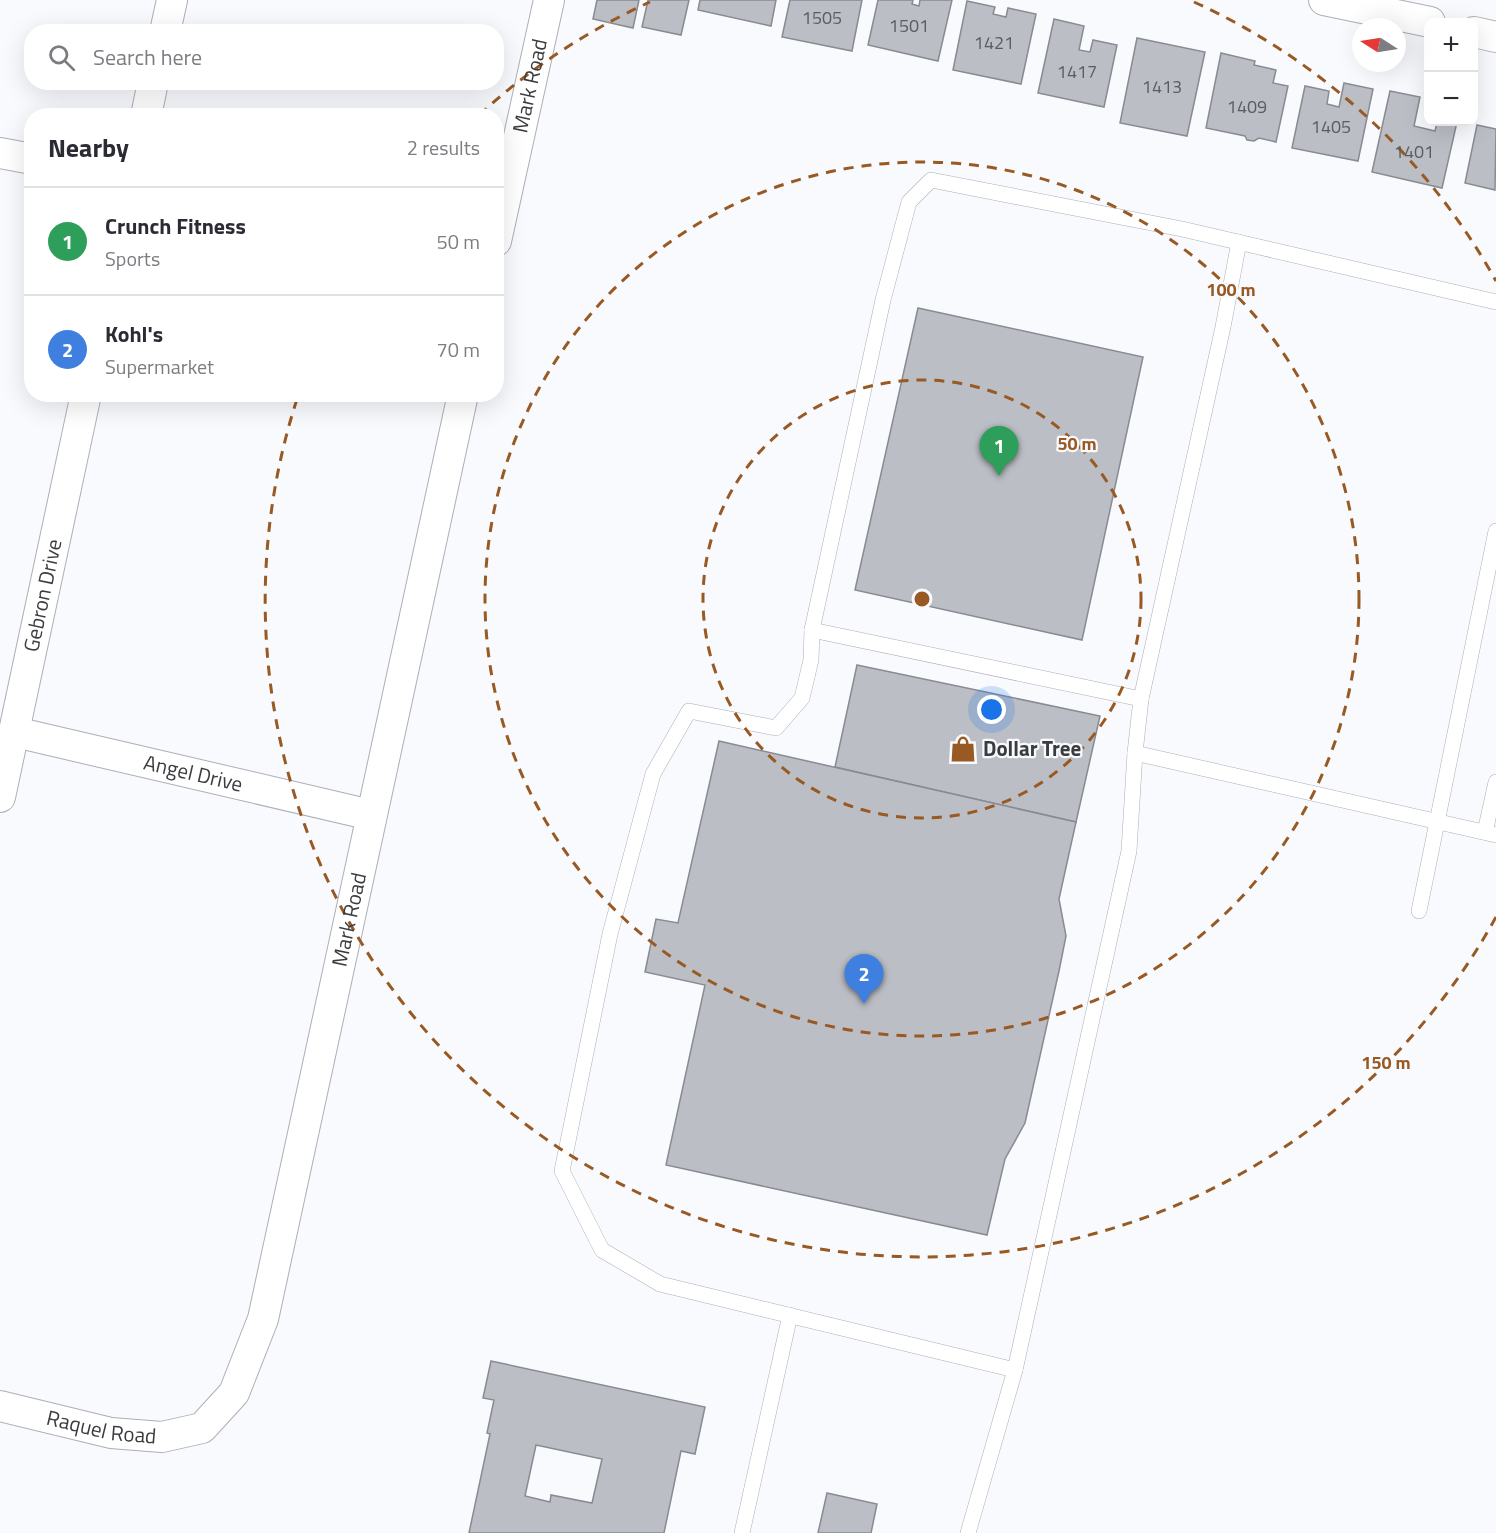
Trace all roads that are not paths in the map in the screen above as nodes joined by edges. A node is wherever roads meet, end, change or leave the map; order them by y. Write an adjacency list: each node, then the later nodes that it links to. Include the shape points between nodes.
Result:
1 (172, 0): 5 (street)
2 (549, 0): 12 (street, Mark Road)
3 (1327, 0): 4 (street)
4 (1424, 21)
5 (167, 24)
6 (1478, 33): 7 (street)
7 (1496, 37)
8 (151, 90): 9 (street)
9 (148, 108)
10 (0, 153): 11 (street)
11 (24, 158)
12 (504, 205)
13 (1239, 242): 14 (lane); 18 (lane, via 931,180 909,202 880,311); 19 (lane)
14 (1496, 302)
15 (84, 402): 20 (street, Gebron Drive)
16 (461, 402): 24 (street, Mark Road)
17 (1496, 531): 25 (lane)
18 (812, 630): 19 (lane); 28 (lane, via 811,660 802,698 776,728 689,711 653,774 610,934 562,1171 602,1250 660,1284)
19 (1141, 699): 21 (lane)
20 (15, 732): 23 (street, Gebron Drive); 24 (street, Angel Drive)
21 (1135, 753): 25 (lane); 29 (lane, via 1129,852)
22 (1496, 782): 26 (lane)
23 (0, 797)
24 (371, 815): 31 (street, Mark Road, via 263,1319 234,1393)
25 (1436, 820): 26 (lane); 27 (lane)
26 (1490, 834)
27 (1419, 911)
28 (790, 1315): 29 (lane); 32 (lane)
29 (1015, 1370): 33 (lane)
30 (0, 1406): 31 (street, Raquel Road, via 111,1433 162,1437)
31 (202, 1428)
32 (742, 1533)
33 (968, 1533)

